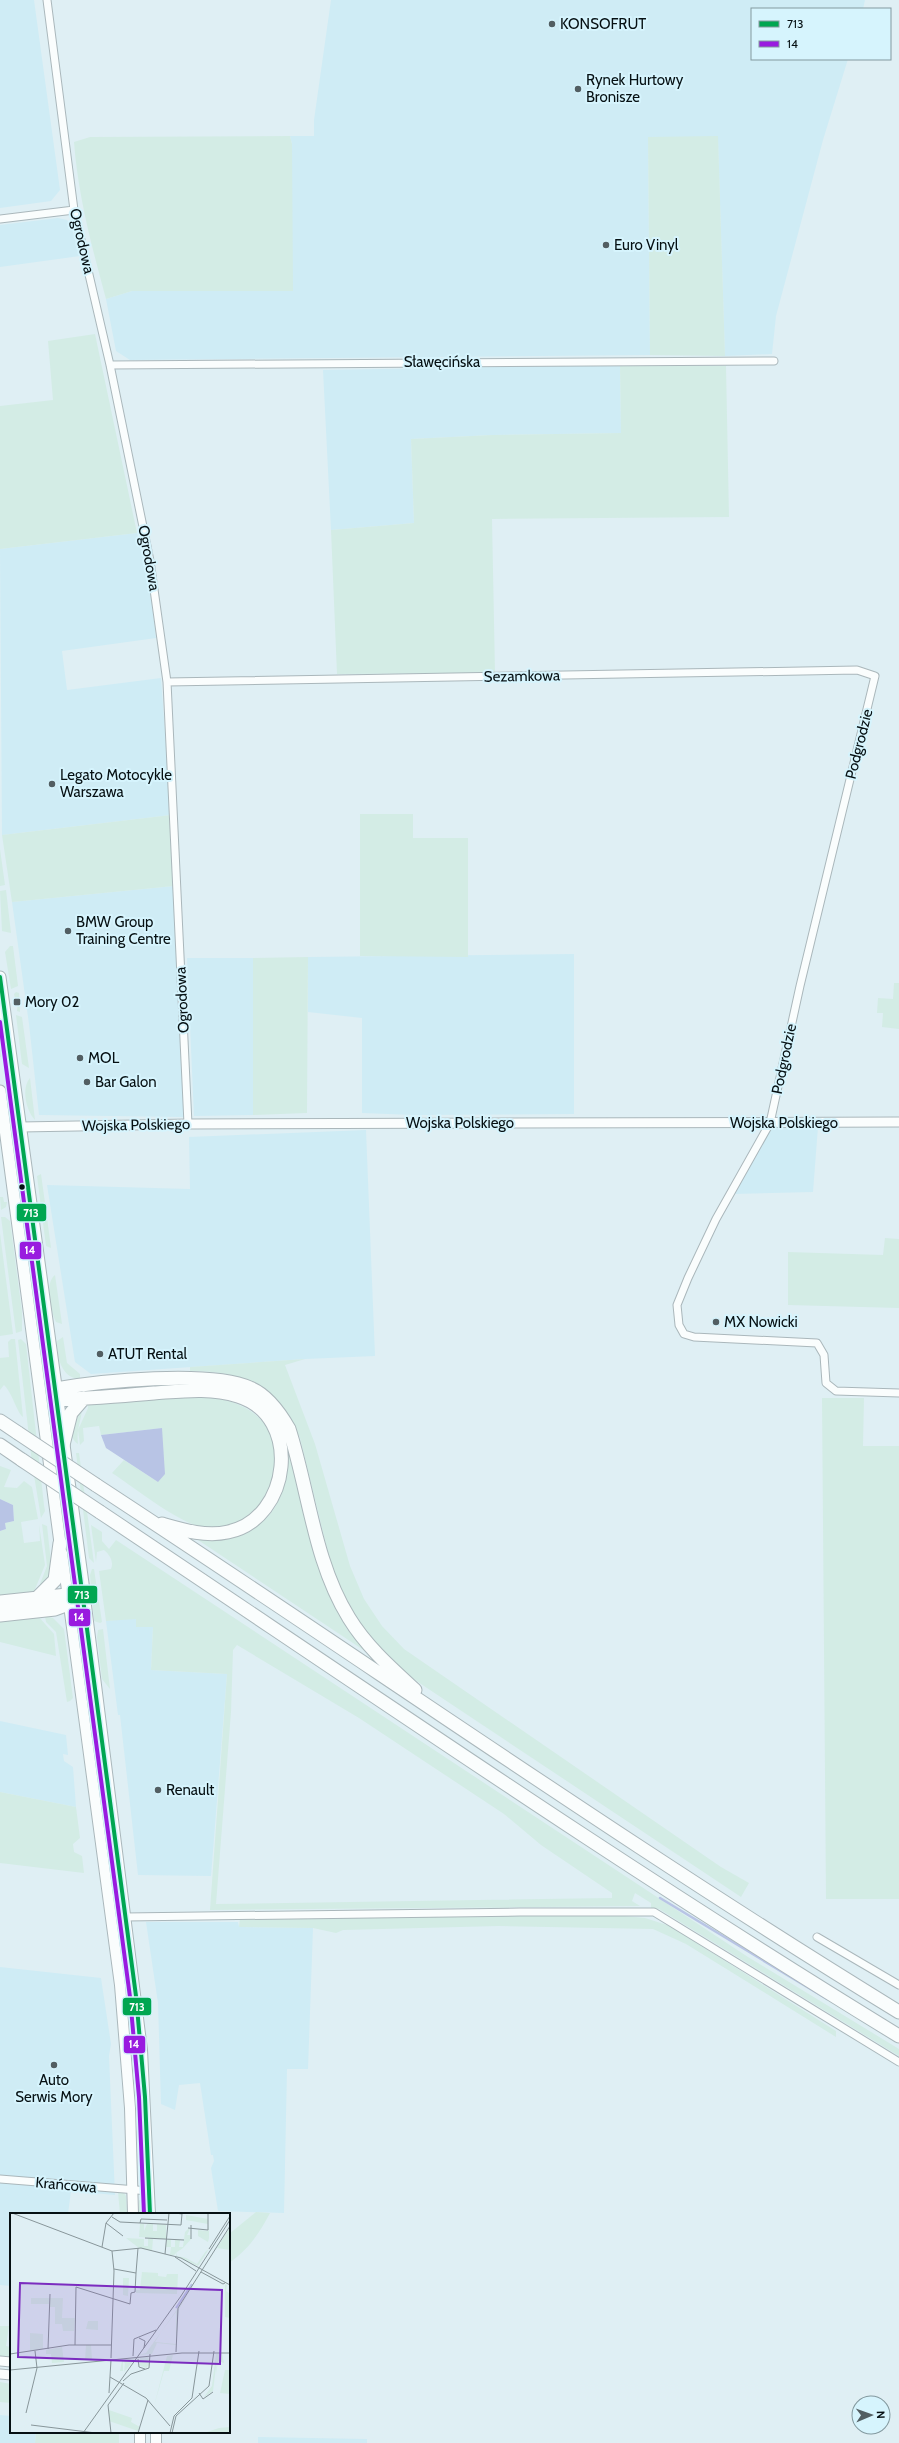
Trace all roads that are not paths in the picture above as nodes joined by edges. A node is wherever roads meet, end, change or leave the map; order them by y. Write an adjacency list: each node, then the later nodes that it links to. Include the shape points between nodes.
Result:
1 (47, 0): 2 (street, Ogrodowa)
2 (74, 210): 3 (street); 5 (street, Ogrodowa)
3 (0, 219)
4 (774, 361): 5 (street, Sławęcińska)
5 (110, 365): 7 (street, Ogrodowa, via 150,561)
6 (875, 676): 7 (street, Sezamkowa, via 857,670); 11 (street, Podgrodzie, via 800,986)
7 (167, 682): 12 (street, Ogrodowa)
8 (0, 977): 14 (main road)
9 (0, 1091): 13 (main road)
10 (899, 1122): 11 (street, Wojska Polskiego)
11 (770, 1123): 12 (street, Wojska Polskiego); 15 (street, Podgrodzie, via 716,1219 688,1278 677,1305 679,1325 684,1334 694,1337 817,1343 824,1355 826,1383 836,1392)
12 (188, 1124): 14 (street, Wojska Polskiego)
13 (2, 1127): 17 (main road)
14 (20, 1127): 16 (main road)
15 (899, 1393)
16 (56, 1395): 17 (main road); 18 (highway); 21 (main road); 31 (highway, via 83,1385 196,1379 236,1383 261,1395 278,1412 288,1429 324,1560 339,1602 372,1648)
17 (40, 1397): 25 (main road)
18 (84, 1398): 21 (highway, via 71,1413); 24 (highway, via 220,1391 239,1396 255,1405 274,1425 279,1441 282,1470 276,1493 257,1518 243,1527 210,1534)
19 (0, 1421): 24 (highway, bridge)
20 (0, 1445): 23 (highway)
21 (63, 1445): 27 (main road)
22 (0, 1457): 23 (highway)
23 (22, 1460): 36 (highway, bridge, via 652,1881 793,1972)
24 (153, 1522): 31 (highway)
25 (60, 1543): 26 (highway, via 55,1580); 28 (main road)
26 (38, 1597): 28 (highway); 29 (highway)
27 (84, 1598): 28 (highway); 32 (main road)
28 (68, 1600): 30 (highway, via 55,1609); 39 (main road, via 120,1985 130,2108)
29 (0, 1602)
30 (0, 1615)
31 (441, 1714): 35 (highway, via 677,1872)
32 (126, 1917): 37 (street, via 654,1912); 40 (main road, via 142,2050)
33 (817, 1937): 34 (street)
34 (899, 1985)
35 (899, 2012)
36 (899, 2036)
37 (899, 2062)
38 (0, 2179): 39 (street, Krańcowa)
39 (132, 2191): 40 (street, Krańcowa); 41 (main road)
40 (149, 2191): 42 (main road)
41 (133, 2213)
42 (150, 2213)
43 (0, 2361): 44 (street)
44 (10, 2362)
45 (0, 2374): 46 (street)
46 (10, 2375)

